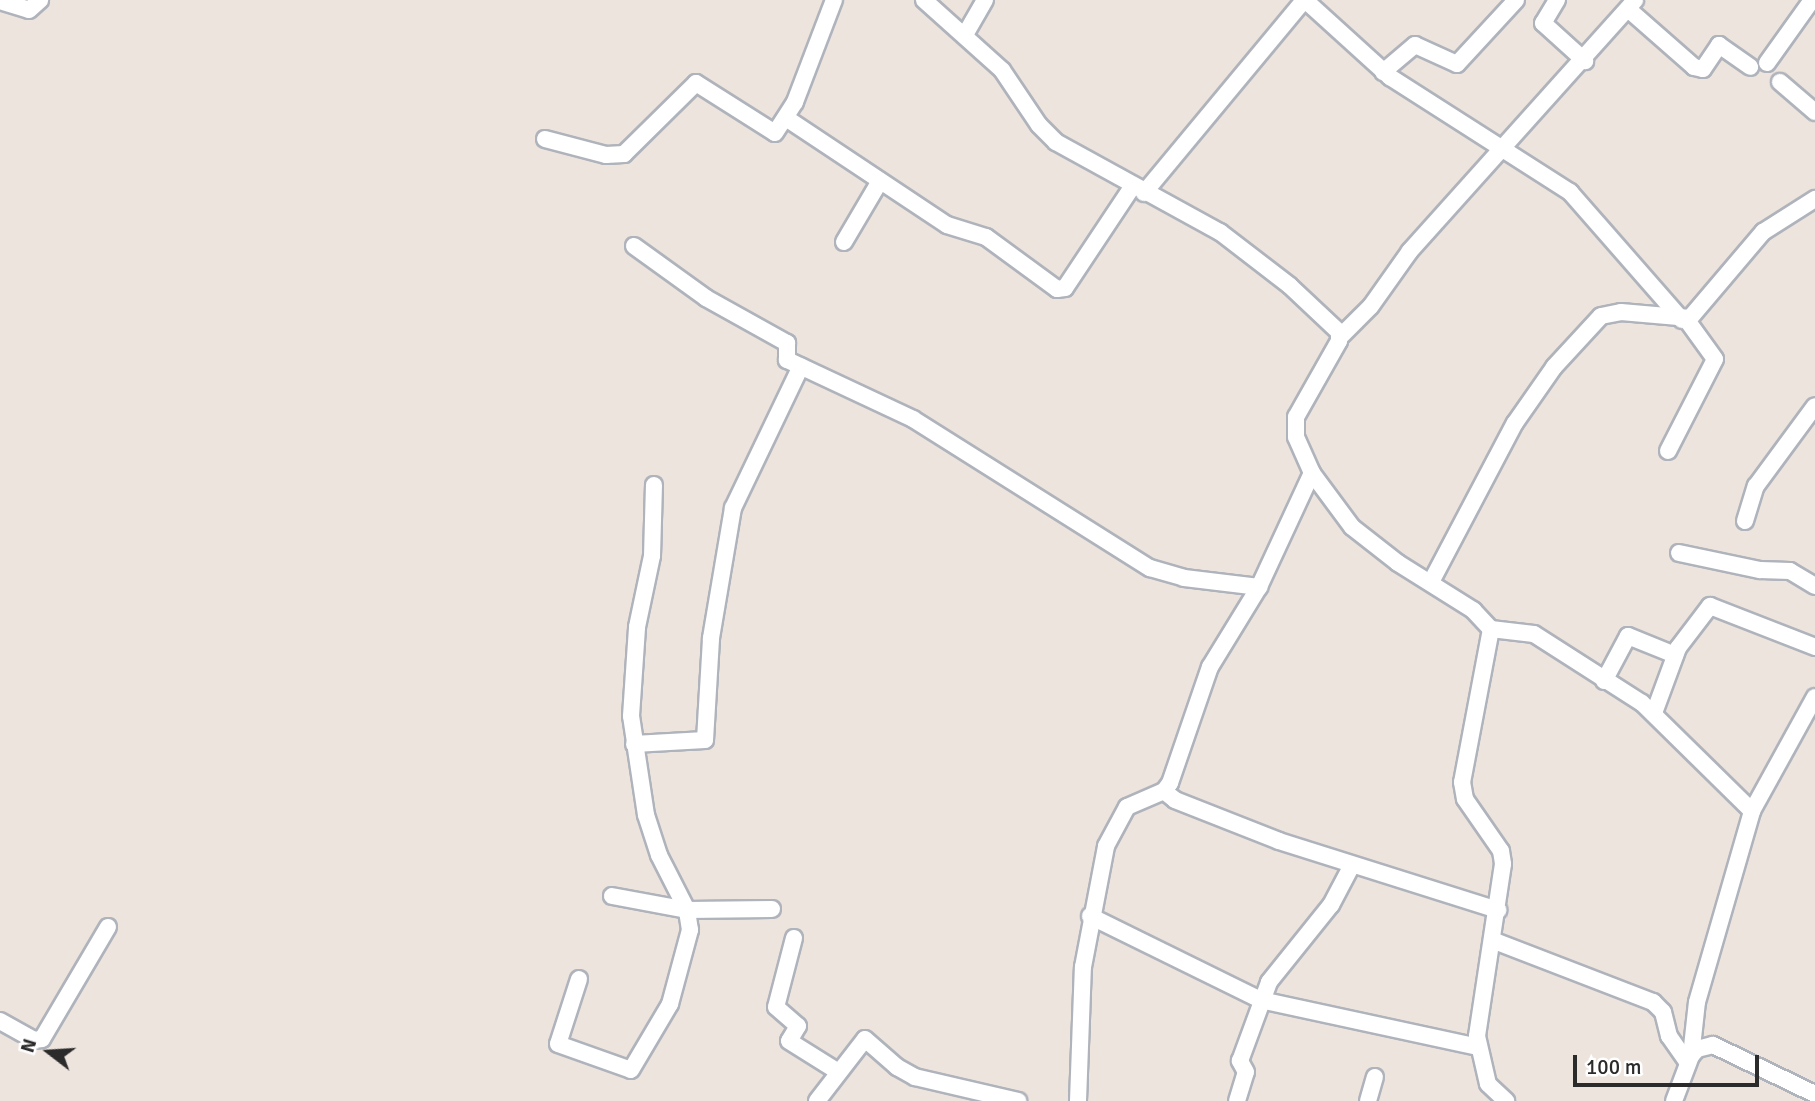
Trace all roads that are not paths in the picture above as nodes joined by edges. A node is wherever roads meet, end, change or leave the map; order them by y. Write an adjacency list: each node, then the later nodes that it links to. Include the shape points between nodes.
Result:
1 (40, 0): 9 (street, via 29,10)
2 (834, 0): 18 (street)
3 (924, 0): 11 (street)
4 (985, 0): 11 (street)
5 (1305, 0): 15 (street); 22 (street)
6 (1516, 0): 15 (street, via 1457,64 1415,45)
7 (1557, 0): 12 (street, via 1543,23)
8 (1812, 0): 13 (street)
9 (0, 1)
10 (1632, 5): 12 (street); 14 (street, via 1694,67 1703,69 1719,45)
11 (966, 33): 22 (street, via 1002,70 1056,142)
12 (1585, 61): 20 (street)
13 (1767, 63)
14 (1750, 67)
15 (1383, 72): 20 (street)
16 (1780, 82): 17 (street)
17 (1815, 112)
18 (786, 118): 19 (street, via 771,133 696,83 624,154 606,155); 21 (street)
19 (545, 139)
20 (1503, 149): 26 (street, via 1570,192); 27 (street, via 1410,251 1357,322)
21 (880, 181): 22 (street, via 947,225 982,235 1061,290); 24 (street)
22 (1138, 190): 27 (street, via 1220,232 1290,286)
23 (1815, 199): 26 (street, via 1763,233 1715,293)
24 (844, 242)
25 (634, 246): 28 (street, via 706,298 788,344 786,358)
26 (1684, 320): 30 (street, via 1715,359); 35 (street, via 1621,312 1601,316 1554,367 1515,423)
27 (1341, 336): 31 (street, via 1296,417 1296,437)
28 (801, 366): 37 (street, via 913,419 1150,568 1195,580); 44 (street, via 733,509 711,638 705,740)
29 (1815, 406): 33 (street, via 1756,486)
30 (1668, 451)
31 (1312, 472): 35 (street, via 1352,527); 37 (street)
32 (654, 485): 44 (street, via 652,556 632,666)
33 (1745, 521)
34 (1679, 553): 36 (street, via 1760,570 1790,571)
35 (1430, 582): 38 (street, via 1484,618)
36 (1815, 586)
37 (1259, 587): 45 (street, via 1210,667)
38 (1490, 629): 41 (street, via 1529,632); 50 (street, via 1462,782 1472,811 1501,852)
39 (1815, 647): 40 (street, via 1710,606)
40 (1675, 655): 41 (street, via 1628,636); 43 (street)
41 (1604, 681): 43 (street)
42 (1815, 697): 46 (street)
43 (1654, 713): 46 (street)
44 (634, 744): 51 (street, via 652,837)
45 (1164, 791): 47 (street, via 1175,800 1261,834); 52 (street, via 1133,801 1121,815 1103,855)
46 (1752, 811): 60 (street, via 1698,1002)
47 (1352, 864): 50 (street); 57 (street, via 1331,905 1283,960)
48 (612, 896): 51 (street)
49 (772, 909): 51 (street)
50 (1498, 910): 55 (street)
51 (687, 911): 56 (street, via 688,942 676,991 631,1070 558,1044)
52 (1090, 916): 57 (street); 67 (street)
53 (108, 927): 58 (street, via 42,1039 34,1040)
54 (794, 938): 61 (street, via 776,1007 798,1026 789,1041)
55 (1492, 940): 59 (street, via 1479,1006); 60 (street, via 1653,1002 1663,1012 1669,1036)
56 (579, 979)
57 (1261, 1000): 59 (street); 68 (street, via 1240,1061 1246,1072)
58 (0, 1021)
59 (1478, 1047): 64 (street, via 1488,1084)
60 (1690, 1060): 63 (street, via 1697,1049 1713,1045); 70 (street)
61 (837, 1071): 65 (street); 66 (street, via 865,1038 897,1068 915,1077)
62 (1375, 1077): 69 (street)
63 (1815, 1094)
64 (1499, 1099)
65 (817, 1101)
66 (1018, 1101)
67 (1078, 1101)
68 (1237, 1101)
69 (1368, 1101)
70 (1674, 1101)

